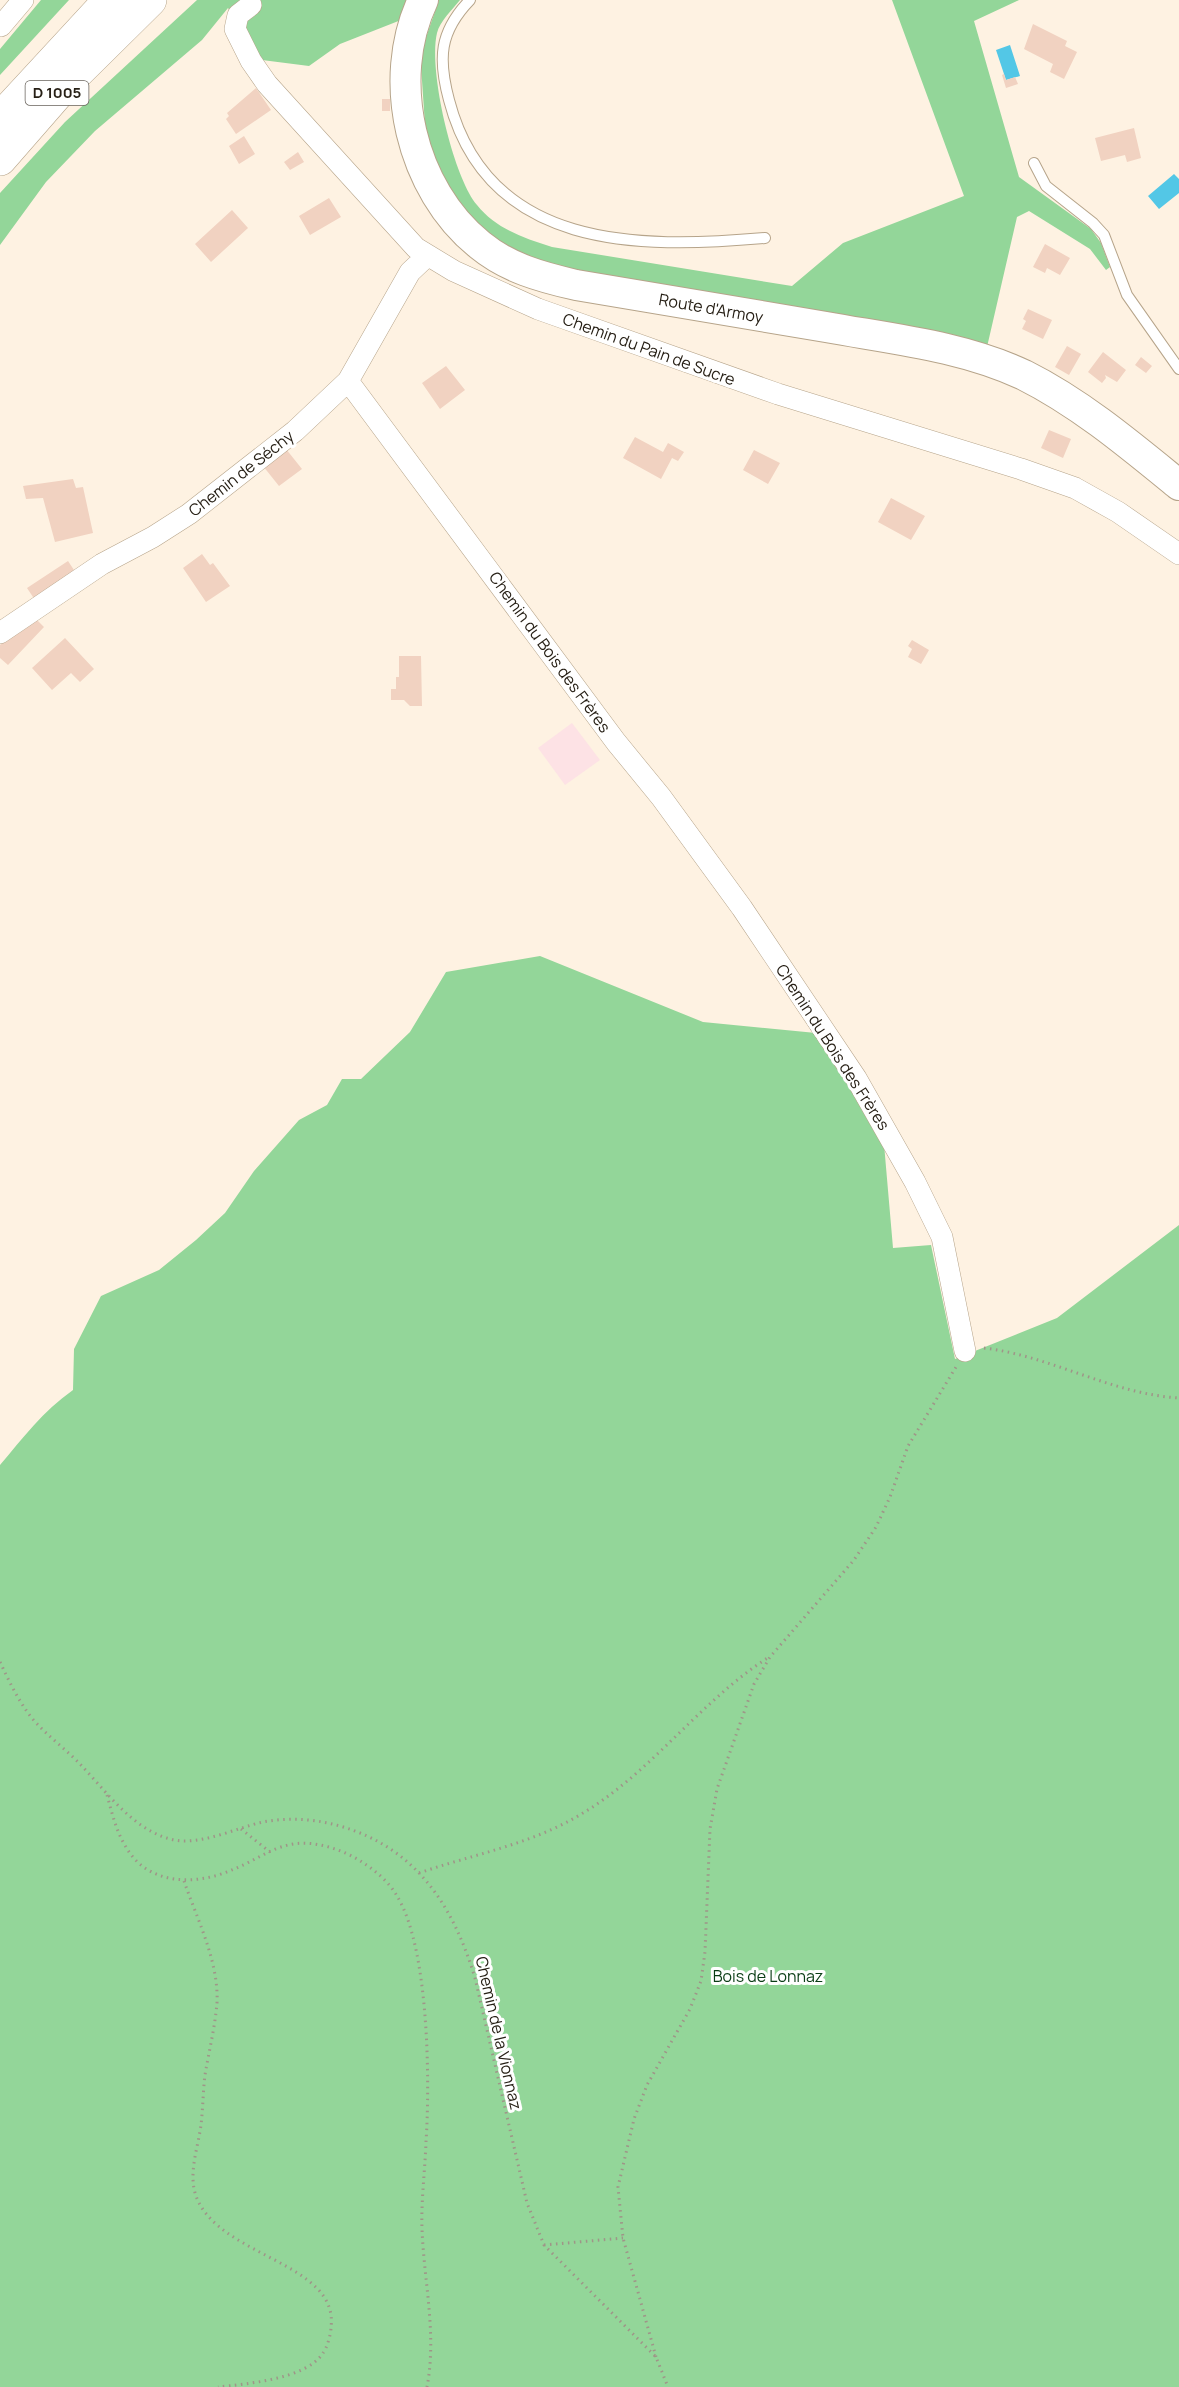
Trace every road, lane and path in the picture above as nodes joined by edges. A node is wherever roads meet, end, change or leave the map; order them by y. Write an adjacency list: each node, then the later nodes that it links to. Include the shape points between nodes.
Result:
1 (22, 0): 8 (street)
2 (150, 0): 7 (highway, D 1005)
3 (162, 0): 7 (highway, D 1005)
4 (423, 0): 16 (main road, Route d'Armoy, via 407,62 409,117 417,153 431,187 452,218 494,255 528,273 576,285 913,342 982,358 1051,390)
5 (470, 0): 12 (lane, via 446,32 443,79 452,113 471,156 493,184 517,204 544,220 634,241 699,244)
6 (251, 5): 13 (street, Chemin du Pain de Sucre, via 238,15 235,29 251,61 285,105)
7 (114, 16): 9 (highway, D 1005); 10 (highway, D 1005, via 61,90)
8 (1, 26)
9 (0, 119)
10 (0, 159)
11 (1034, 163): 14 (lane, via 1046,186 1104,235 1127,295)
12 (765, 238)
13 (427, 256): 15 (street, Chemin de Séchy, via 410,272); 17 (street, Chemin du Pain de Sucre, via 510,297 744,383 1075,488)
14 (1179, 369)
15 (348, 381): 18 (street, Chemin de Séchy, via 295,431 196,509 102,564); 19 (street, Chemin du Bois des Frères, via 742,908 856,1078 942,1237)
16 (1176, 480)
17 (1179, 554)
18 (0, 633)
19 (965, 1352): 20 (path, via 984,1348 1003,1351 1128,1389); 21 (path, via 908,1446 876,1527 826,1595)
20 (1179, 1398)
21 (770, 1657): 26 (path, via 723,1691 622,1786 583,1813 544,1833); 28 (path, via 754,1684 717,1789 710,1829 701,1981 690,2009 647,2085 634,2120 618,2187)
22 (0, 1662): 23 (path, Chemin de la Vionnaz, via 31,1716)
23 (107, 1794): 24 (path, Chemin de la Vionnaz, via 129,1816 172,1839 191,1839); 27 (path, via 126,1848 141,1866)
24 (240, 1828): 25 (path); 26 (path, Chemin de la Vionnaz, via 285,1819 331,1823 379,1840)
25 (270, 1852): 27 (path, via 233,1870); 32 (path, via 289,1845 313,1844 361,1861 384,1878 408,1921 422,1992 428,2093 422,2227 430,2302)
26 (420, 1873): 29 (path, Chemin de la Vionnaz, via 465,1945 527,2203)
27 (184, 1881): 31 (path, via 213,1968 217,2000 193,2187 200,2207 216,2226 291,2268 317,2287 331,2306 332,2328 323,2354 300,2372)
28 (623, 2238): 29 (path); 30 (path)
29 (544, 2245): 30 (path, Chemin de la Vionnaz)
30 (656, 2357): 33 (path, Chemin de la Vionnaz)
31 (218, 2387)
32 (426, 2387)
33 (668, 2387)

